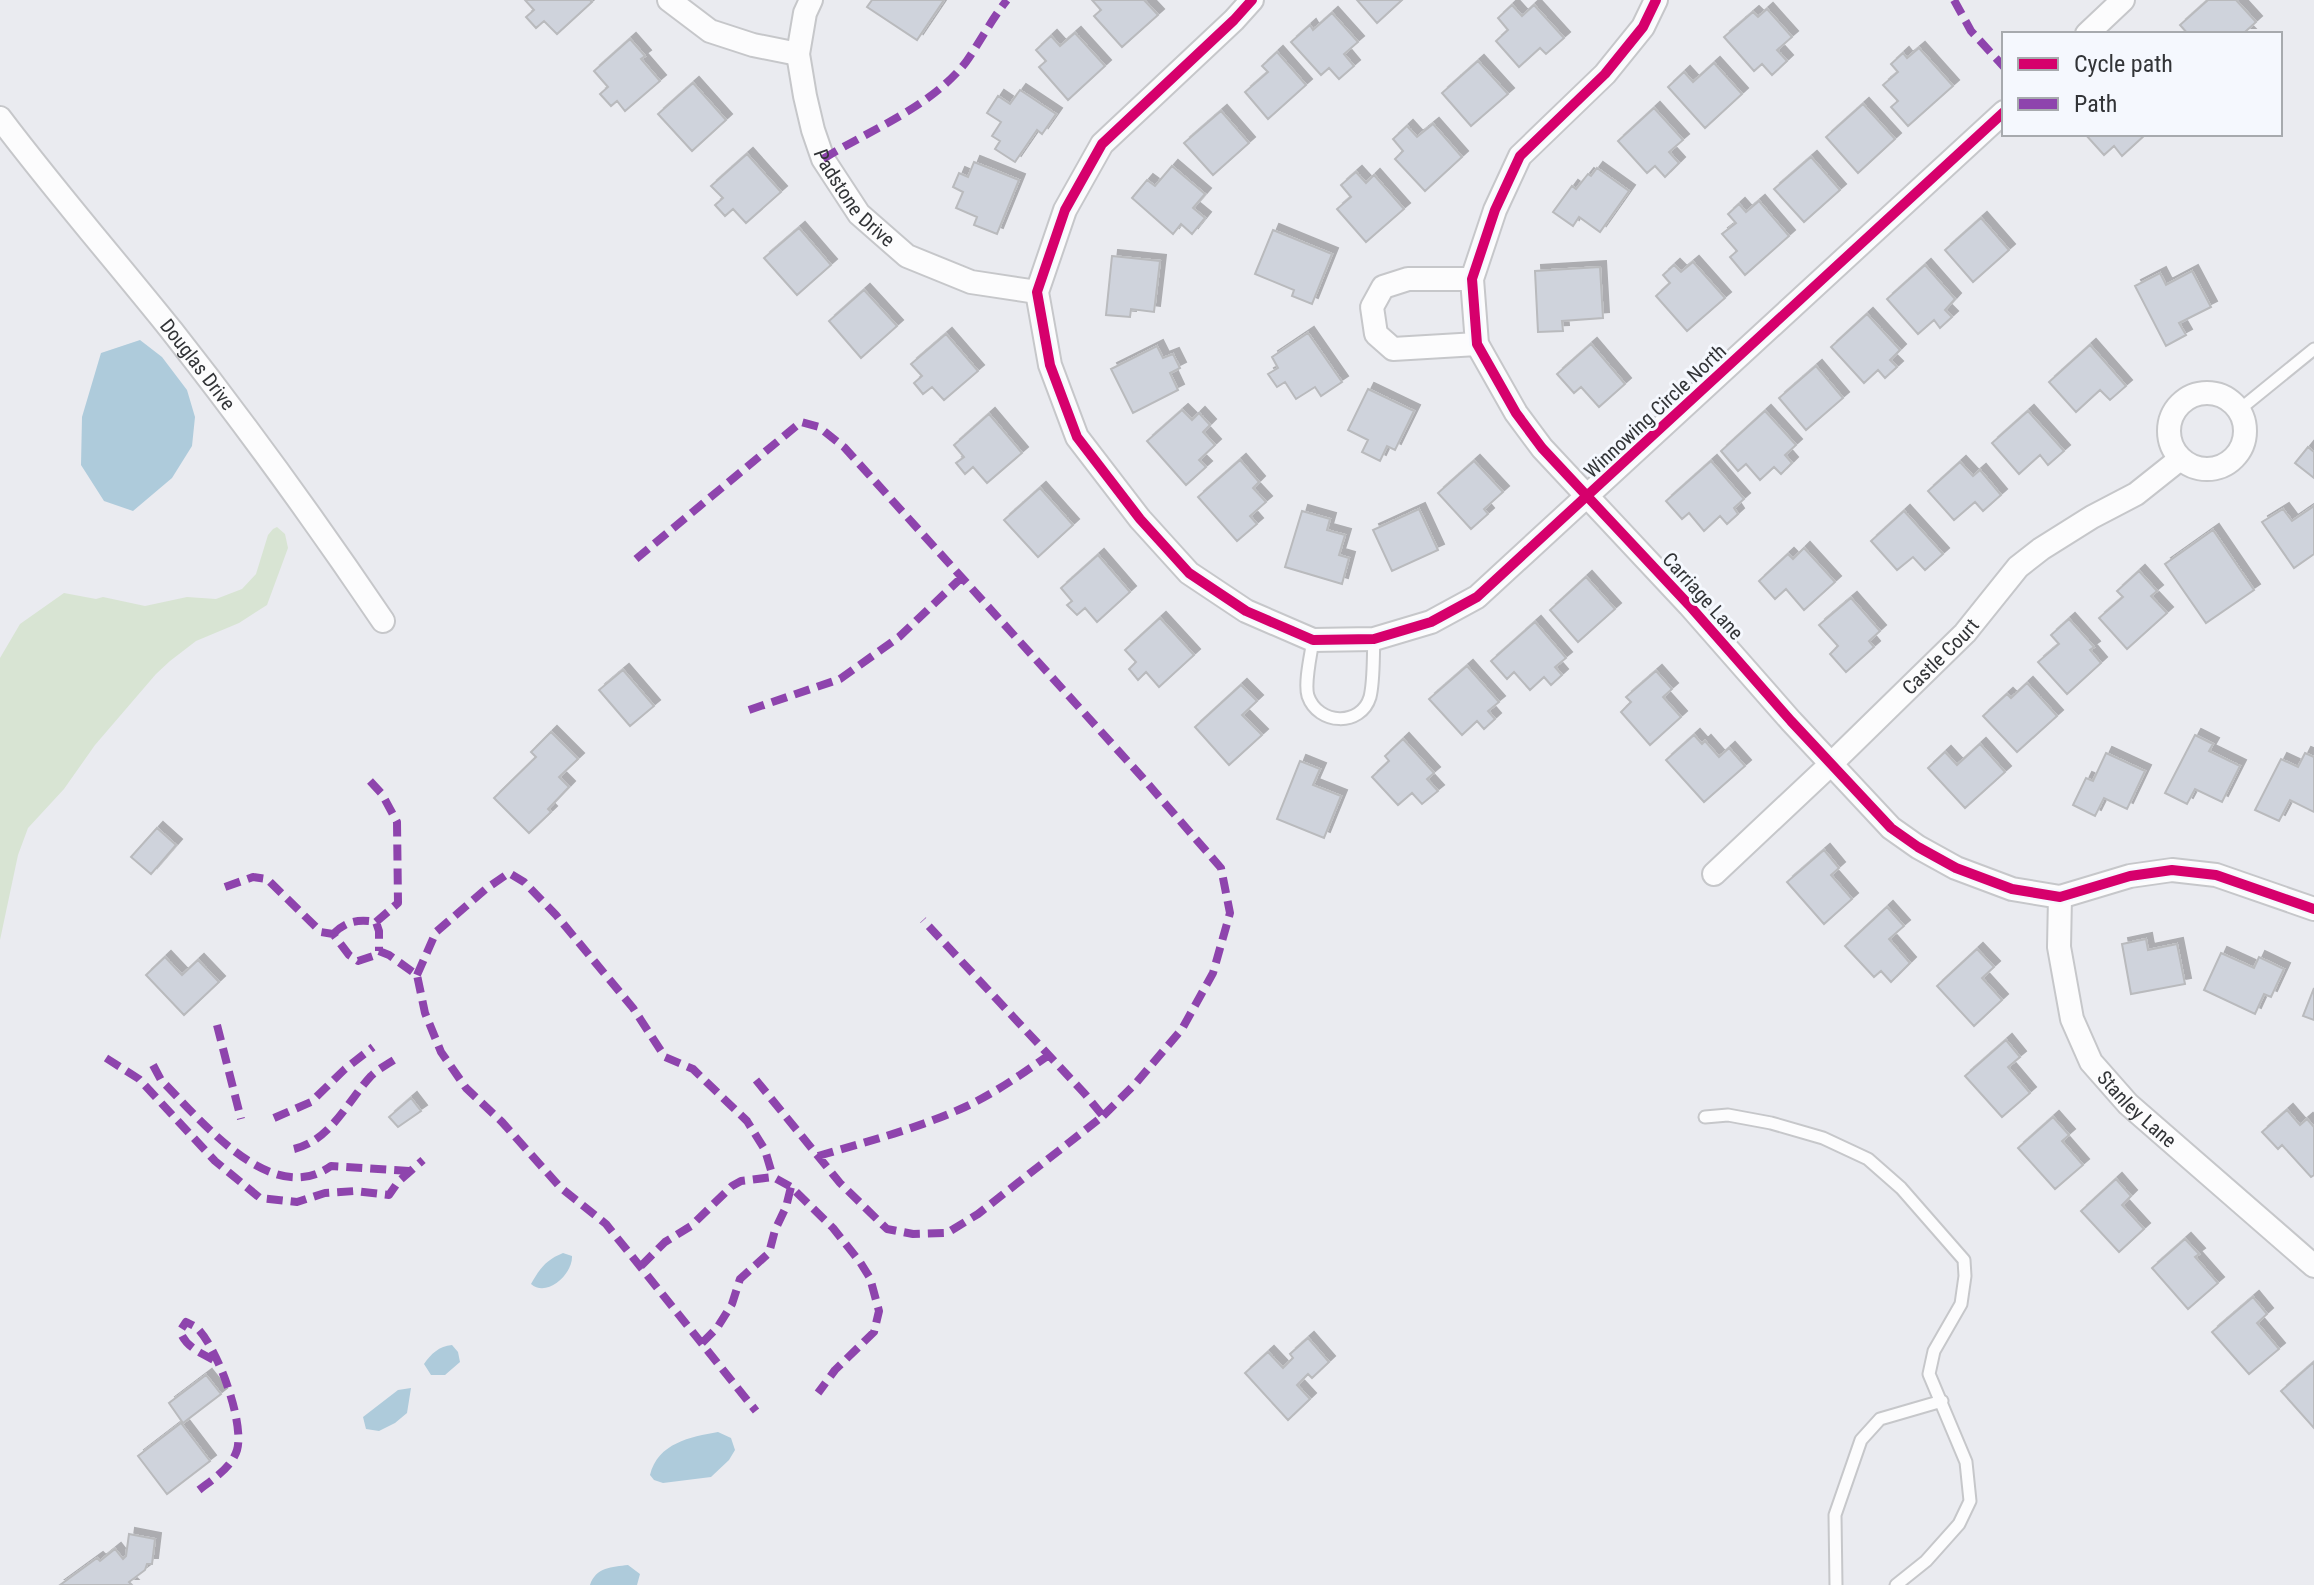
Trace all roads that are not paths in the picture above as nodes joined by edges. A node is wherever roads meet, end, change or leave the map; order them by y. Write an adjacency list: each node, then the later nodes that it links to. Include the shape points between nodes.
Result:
1 (669, 0): 7 (street, via 710,31)
2 (811, 0): 7 (street, Padstone Drive)
3 (1252, 0): 11 (street, via 1102,144 1065,210)
4 (1656, 0): 10 (street, Carriage Lane, via 1643,27 1605,74 1520,156)
5 (2123, 0): 6 (street)
6 (2089, 32)
7 (798, 54): 11 (street, Padstone Drive, via 823,159 859,214 907,256 971,282)
8 (2002, 114): 16 (street, Winnowing Circle North)
9 (0, 118): 17 (street, Douglas Drive, via 200,368 307,509)
10 (1472, 279): 12 (street, Carriage Lane); 12 (street, via 1408,279 1383,287 1372,307 1376,334 1393,349)
11 (1037, 292): 19 (street, Winnowing Circle North, via 1050,365 1077,437 1140,519 1189,573 1246,611)
12 (1477, 344): 16 (street, Carriage Lane, via 1516,413)
13 (2314, 349): 14 (lane)
14 (2239, 410): 15 (street, via 2244,441 2225,466 2193,468); 15 (street, via 2213,393 2182,401 2168,430)
15 (2180, 459): 20 (street, Castle Court, via 2136,494 2018,567 1965,633)
16 (1587, 498): 18 (street, Winnowing Circle North, via 1477,597 1431,622); 20 (street, Carriage Lane)
17 (383, 621)
18 (1374, 639): 19 (street, Winnowing Circle North); 19 (lane, via 1370,698 1351,718 1337,720 1312,705 1307,692)
19 (1313, 640)
20 (1831, 764): 21 (street, Castle Court); 22 (street, Carriage Lane, via 1891,828 1918,847 2012,889)
21 (1714, 874)
22 (2060, 897): 23 (street, Carriage Lane, via 2130,876 2172,870 2216,875); 25 (street, Stanley Lane, via 2059,947 2072,1019 2091,1062 2128,1104)
23 (2314, 909)
24 (1705, 1117): 26 (lane, via 1728,1115 1771,1123 1823,1138 1868,1159 1964,1260 1961,1304 1934,1351 1929,1374)
25 (2314, 1266)
26 (1942, 1401): 27 (lane, via 1880,1419 1861,1440 1835,1515); 28 (lane, via 1966,1462 1970,1501 1959,1524)
27 (1836, 1585)
28 (1896, 1585)

